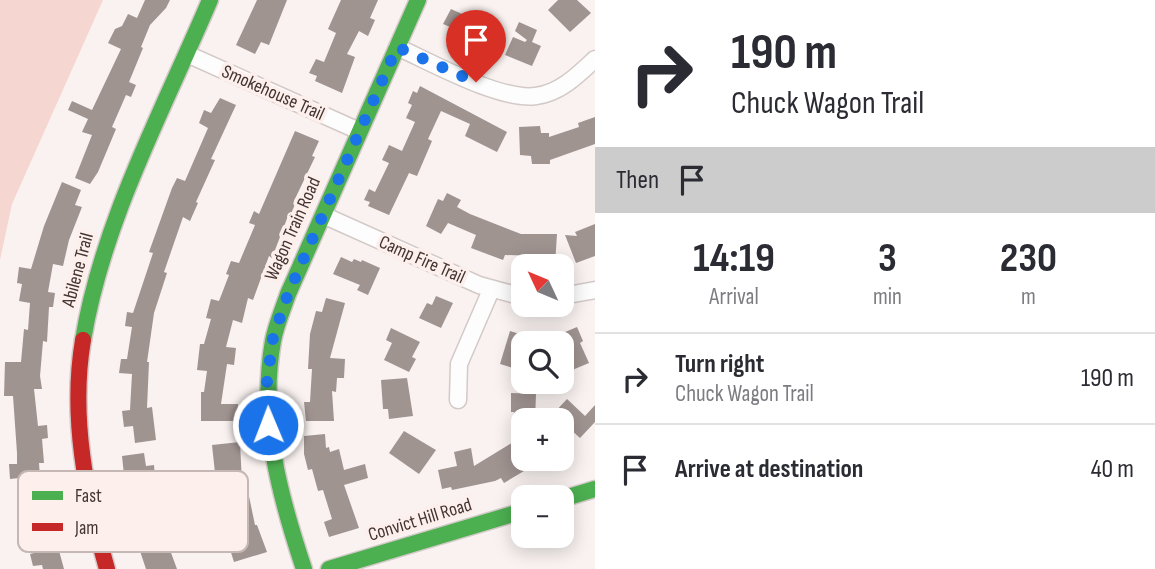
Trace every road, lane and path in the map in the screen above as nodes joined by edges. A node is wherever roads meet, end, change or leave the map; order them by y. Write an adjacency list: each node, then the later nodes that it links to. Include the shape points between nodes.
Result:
1 (210, 0): 4 (street, Abilene Trail)
2 (418, 0): 3 (street, Wagon Train Road)
3 (397, 47): 5 (street, via 495,90 523,96 557,89); 6 (street, Wagon Train Road)
4 (187, 54): 6 (street, Smokehouse Trail); 13 (street, Abilene Trail, via 97,269 85,322 79,397)
5 (595, 59)
6 (359, 131): 7 (street, Wagon Train Road)
7 (323, 215): 8 (street, Camp Fire Trail); 19 (street, Wagon Train Road, via 273,338 267,382 273,468)
8 (491, 290): 10 (street, Camp Fire Trail); 12 (street, via 459,364)
9 (595, 290): 11 (street)
10 (511, 294)
11 (574, 294)
12 (458, 400)
13 (84, 471)
14 (595, 489): 15 (street)
15 (574, 495)
16 (511, 515): 20 (street, Convict Hill Road)
17 (102, 552): 18 (street, Abilene Trail)
18 (107, 569)
19 (303, 569)
20 (329, 569)

